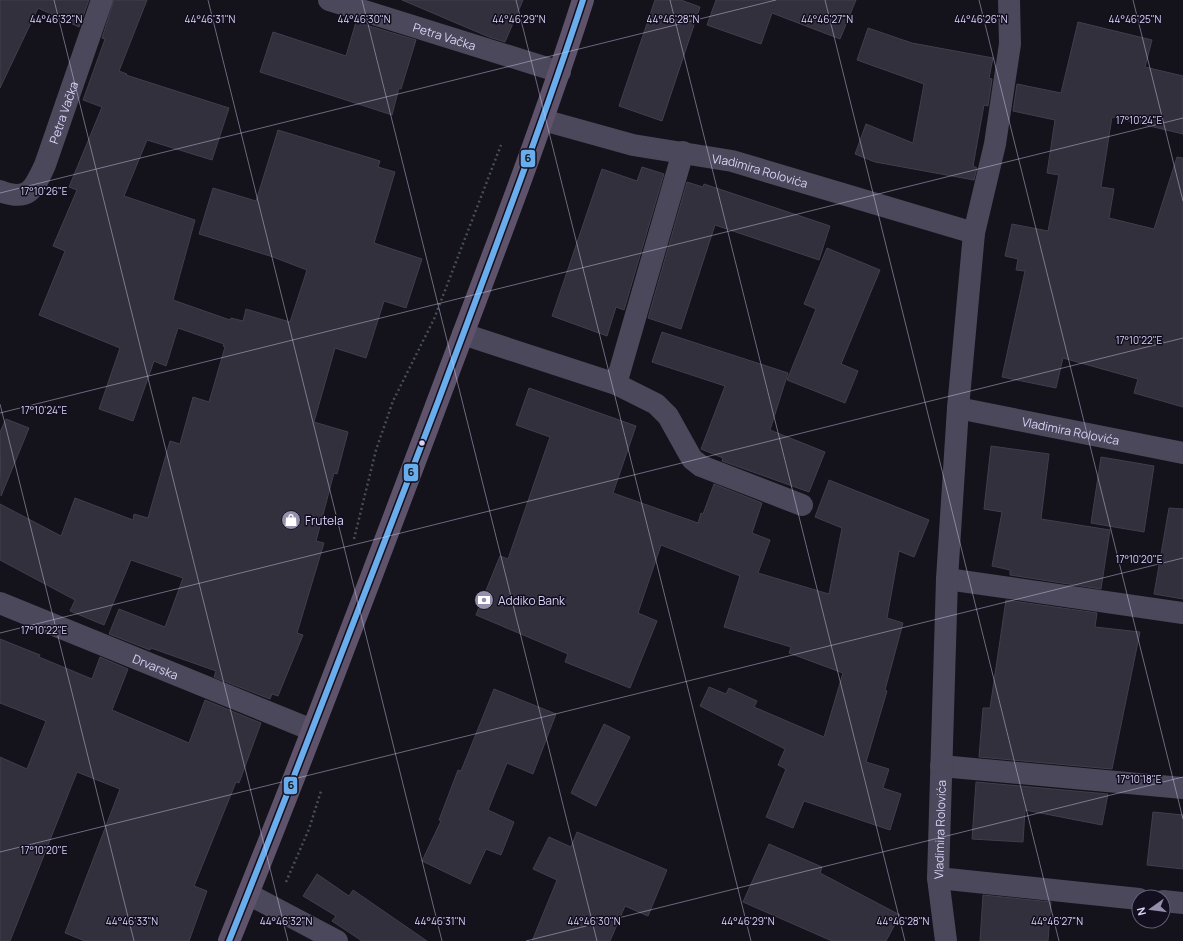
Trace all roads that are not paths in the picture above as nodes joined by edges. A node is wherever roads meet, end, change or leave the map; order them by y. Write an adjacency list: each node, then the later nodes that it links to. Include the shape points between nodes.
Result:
1 (102, 0): 8 (street, Petra Vačka, via 34,188 24,195 12,196)
2 (329, 0): 5 (street, Petra Vačka)
3 (583, 0): 5 (main road)
4 (1009, 0): 9 (street, Vladimira Rolovića, via 1010,44 995,144)
5 (560, 72): 6 (main road)
6 (543, 120): 7 (street, Vladimira Rolovića, via 633,145); 10 (main road)
7 (683, 152): 9 (street, Vladimira Rolovića, via 732,161); 11 (street)
8 (0, 191)
9 (974, 232): 12 (street, Vladimira Rolovića)
10 (463, 334): 11 (street); 18 (main road)
11 (616, 384): 14 (street, via 656,404 668,416 692,458 701,466)
12 (958, 408): 13 (street, Vladimira Rolovića); 15 (street, Vladimira Rolovića)
13 (1183, 453)
14 (802, 506)
15 (947, 579): 17 (street); 19 (street, Vladimira Rolovića)
16 (0, 603): 18 (street, Drvarska)
17 (1183, 612)
18 (312, 730): 22 (main road)
19 (941, 766): 20 (street); 21 (street, Vladimira Rolovića)
20 (1183, 788)
21 (938, 878): 23 (street, Vladimira Rolovića); 28 (street)
22 (248, 894): 26 (main road); 27 (street)
23 (1131, 898)
24 (1171, 902): 25 (street)
25 (1183, 903)
26 (229, 941)
27 (337, 941)
28 (946, 941)

